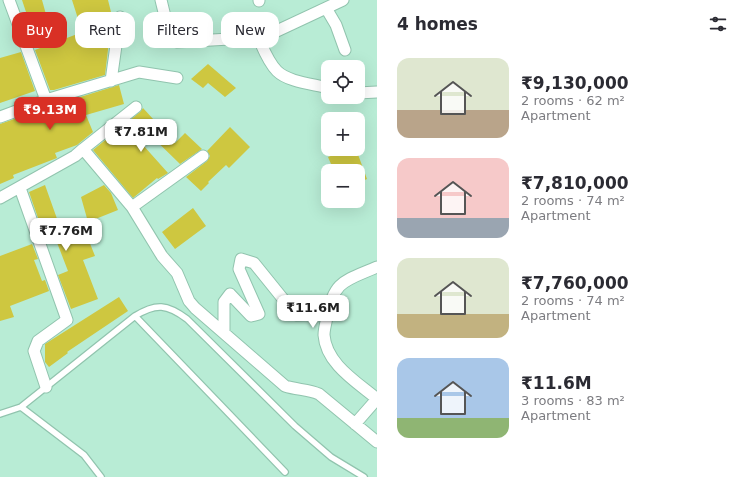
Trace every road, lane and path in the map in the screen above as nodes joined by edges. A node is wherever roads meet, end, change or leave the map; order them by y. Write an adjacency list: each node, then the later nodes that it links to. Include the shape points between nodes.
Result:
1 (9, 0): 15 (street)
2 (161, 0): 6 (street, via 173,41)
3 (343, 0): 4 (street)
4 (326, 8): 5 (street); 9 (street, via 336,25)
5 (279, 30)
6 (221, 39)
7 (115, 48): 11 (street)
8 (263, 48): 12 (street, via 278,72 292,79)
9 (345, 50)
10 (177, 78): 11 (street, via 139,72)
11 (110, 81): 15 (street)
12 (321, 86)
13 (377, 92): 14 (street)
14 (365, 93)
15 (46, 100): 17 (street)
16 (136, 107): 18 (street)
17 (0, 117)
18 (83, 149): 20 (street); 22 (street)
19 (202, 156): 22 (street)
20 (20, 188): 21 (street); 27 (street, via 67,320 38,341 34,351)
21 (0, 198)
22 (132, 207): 26 (street, via 162,256 181,279 189,301)
23 (377, 266): 24 (street, via 349,279 338,288 331,298)
24 (328, 314): 26 (street, via 296,315 254,263 241,259 239,269 259,314 251,316 230,294 224,302); 28 (street, via 324,334 330,353 342,369)
25 (135, 316): 27 (lane); 33 (lane); 35 (lane, via 146,309 174,309 295,426 331,457)
26 (224, 333): 31 (street, via 285,386 319,394)
27 (46, 387): 29 (lane)
28 (377, 399): 31 (street)
29 (21, 407): 30 (lane); 34 (lane, via 84,455)
30 (0, 414)
31 (355, 424): 32 (street)
32 (377, 442)
33 (285, 472)
34 (101, 477)
35 (364, 477)

